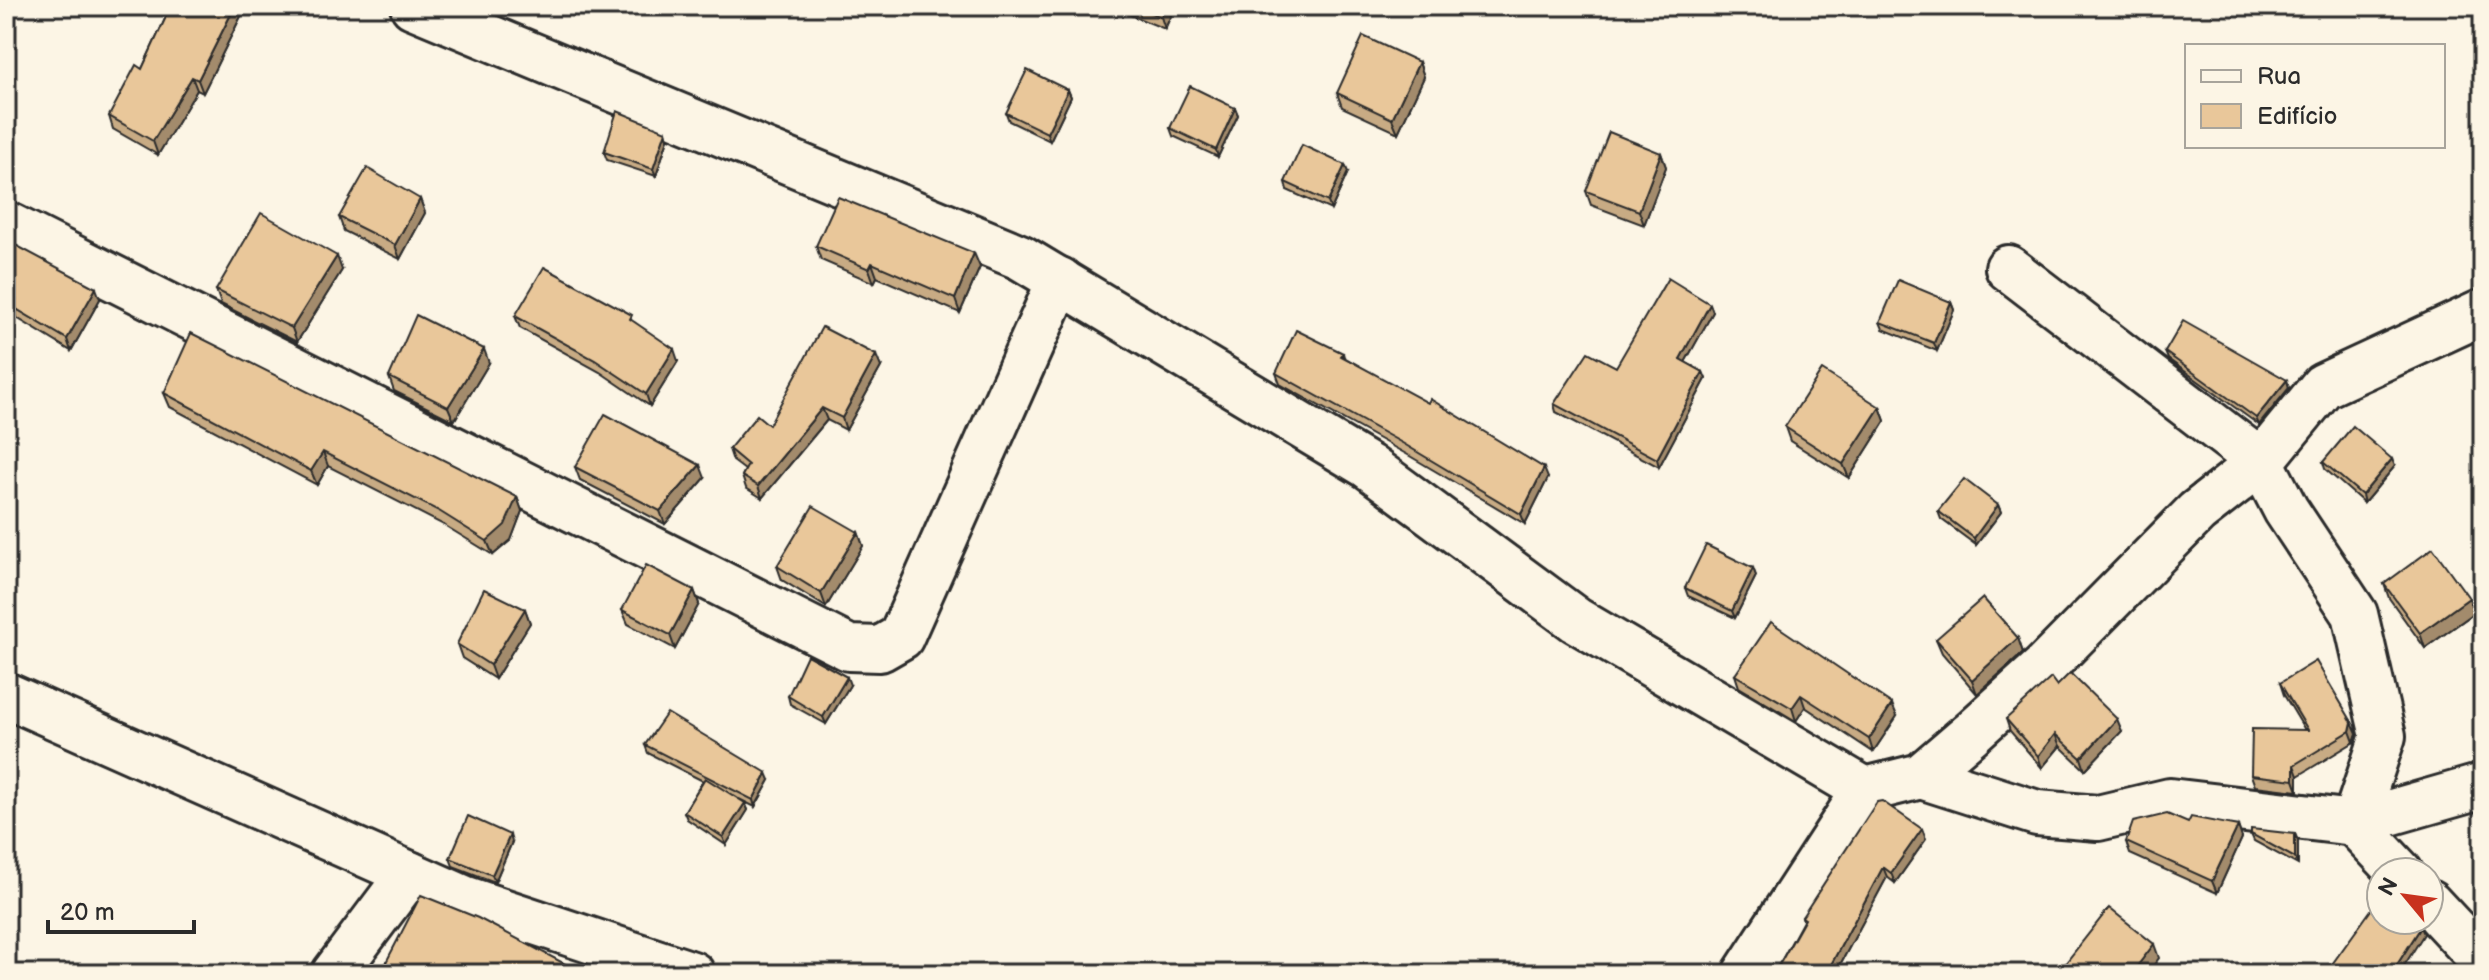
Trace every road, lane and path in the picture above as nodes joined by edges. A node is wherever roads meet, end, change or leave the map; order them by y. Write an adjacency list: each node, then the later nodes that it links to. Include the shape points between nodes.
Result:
1 (413, 6): 4 (street, via 1020,257)
2 (6, 224): 4 (street, via 849,648 880,649 901,637)
3 (2008, 268): 6 (street)
4 (1060, 280): 10 (street, via 1368,466 1576,620)
5 (2483, 312): 6 (street, via 2323,386)
6 (2261, 462): 8 (street, via 2197,512 2044,667); 11 (street, via 2355,614 2383,736)
7 (6, 695): 13 (street)
8 (1921, 776): 10 (street); 11 (street, via 2037,813 2098,818 2170,801)
9 (2483, 786): 11 (street)
10 (1865, 790): 18 (street)
11 (2354, 823): 12 (street)
12 (2385, 856)
13 (409, 874): 16 (street); 17 (street, via 466,899)
14 (2445, 920): 15 (street)
15 (2483, 961)
16 (334, 974)
17 (692, 974)
18 (1745, 974)

